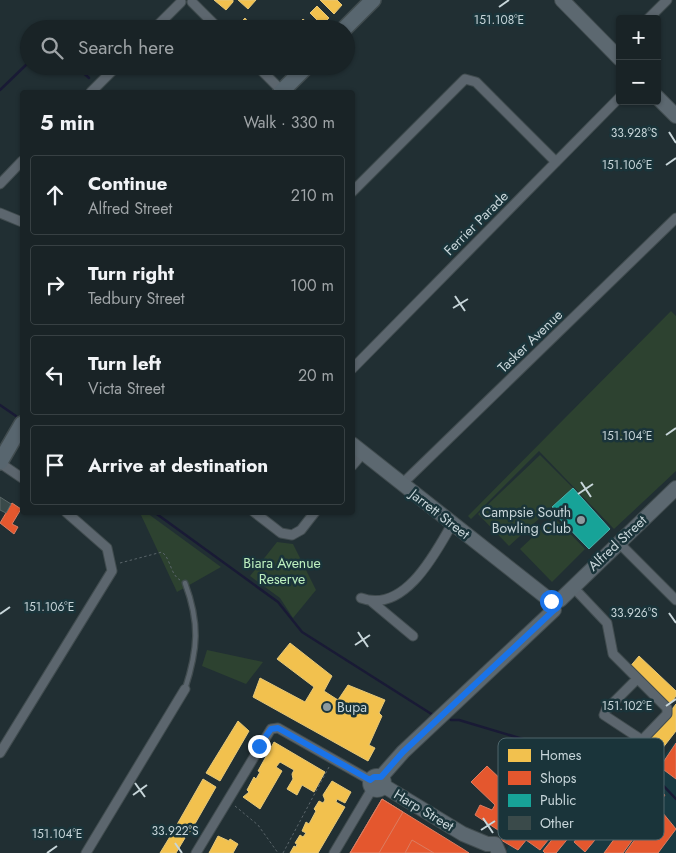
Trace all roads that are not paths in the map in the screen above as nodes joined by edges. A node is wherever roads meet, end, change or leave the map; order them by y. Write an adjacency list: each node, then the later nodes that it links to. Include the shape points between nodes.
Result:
1 (373, 0): 9 (main road)
2 (562, 0): 10 (street)
3 (667, 0): 6 (street)
4 (180, 1): 5 (street, via 187,5); 7 (street)
5 (193, 1): 8 (street)
6 (652, 15)
7 (162, 20)
8 (211, 20)
9 (353, 20)
10 (616, 51)
11 (108, 75): 14 (street)
12 (266, 75): 15 (street)
13 (298, 75): 16 (main road)
14 (93, 90)
15 (280, 90)
16 (284, 90)
17 (616, 101): 20 (street, Ferrier Parade)
18 (661, 101): 19 (street)
19 (676, 116)
20 (556, 162): 23 (street, via 476,82 465,79); 27 (street, Ferrier Parade)
21 (20, 163): 22 (street)
22 (0, 184)
23 (355, 189)
24 (0, 213): 26 (street)
25 (676, 218): 32 (street, Tasker Avenue)
26 (20, 221)
27 (355, 366)
28 (20, 427): 30 (main road)
29 (358, 448): 32 (street, Jarrett Street)
30 (0, 462): 31 (street)
31 (20, 477)
32 (402, 484): 37 (street, Jarrett Street)
33 (676, 488): 38 (street, Alfred Street)
34 (69, 515): 50 (street, via 107,548 112,571)
35 (258, 515): 36 (street, via 281,533 292,535 301,530)
36 (313, 515)
37 (452, 524): 43 (street, via 439,548 413,582 383,601); 44 (street, Jarrett Street)
38 (618, 542): 40 (street, Alfred Street); 42 (street)
39 (185, 584): 47 (lane, via 197,628 194,660)
40 (572, 586): 44 (street, Alfred Street); 46 (street, via 608,624 613,654)
41 (361, 598): 43 (street)
42 (676, 600)
43 (371, 601): 45 (street)
44 (555, 604): 51 (street, Alfred Street)
45 (413, 636)
46 (637, 679): 48 (street, via 604,715); 49 (street, via 668,712)
47 (185, 689): 53 (street)
48 (639, 738)
49 (644, 738)
50 (0, 753)
51 (377, 783): 52 (street, Harp Street); 54 (street, via 278,728 271,729); 55 (street)
52 (484, 849): 56 (street, Harp Street, via 495,844)
53 (86, 853)
54 (196, 853)
55 (334, 853)
56 (499, 853)

